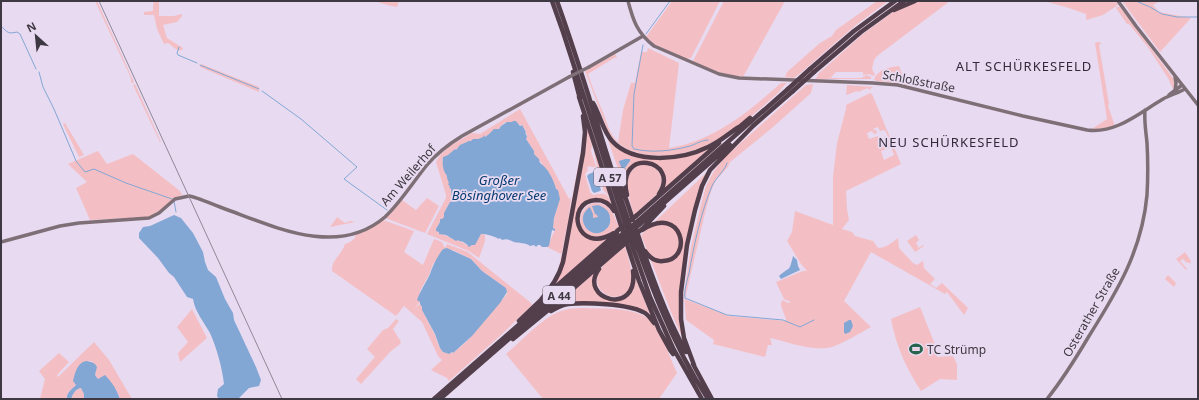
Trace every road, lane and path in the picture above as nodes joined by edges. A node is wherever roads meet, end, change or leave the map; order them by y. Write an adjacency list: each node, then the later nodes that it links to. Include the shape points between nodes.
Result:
1 (552, 1): 9 (highway, A 57)
2 (557, 1): 15 (highway, A 57)
3 (628, 1): 10 (main road, Schloßstraße, via 633,21)
4 (904, 1): 8 (highway, A 44)
5 (916, 1): 8 (highway)
6 (1118, 1): 12 (main road)
7 (893, 2): 11 (highway, A 44, via 854,31)
8 (884, 15): 11 (highway, A 44)
9 (564, 35): 16 (highway); 38 (highway, A 57, via 647,288)
10 (643, 36): 20 (main road, Schloßstraße, via 654,46 670,54 719,74 739,78 898,85 1092,130 1116,127); 29 (main road, Am Weilerhof, bridge, via 450,143 427,165 391,211 375,224 353,234 331,238 295,233 193,197 174,200 149,218 60,226)
11 (812, 71): 18 (highway, A 44, bridge); 21 (highway, A 44, bridge)
12 (1175, 76): 13 (main road); 14 (main road)
13 (1184, 87): 14 (main road, Schloßstraße); 17 (main road, Schloßstraße); 19 (main road)
14 (1175, 90): 17 (main road, Schloßstraße)
15 (588, 94): 22 (highway, via 612,141 626,151 640,156 670,157 690,154 714,144); 23 (highway, A 57)
16 (579, 97): 26 (highway); 33 (highway, via 585,132 580,173 561,270 555,283)
17 (1165, 98): 20 (main road, Schloßstraße)
18 (770, 105): 22 (highway); 27 (highway, A 44)
19 (1198, 105)
20 (1145, 110): 45 (main road, Osterather Straße, via 1148,186 1144,217 1136,247 1117,292 1072,365)
21 (754, 125): 27 (highway, A 44); 39 (highway, via 710,170 695,210 681,292 684,338)
22 (740, 127): 24 (highway)
23 (611, 165): 25 (highway); 43 (highway, A 57, via 657,300 684,358)
24 (653, 201): 25 (highway, via 663,186 661,170 652,163 636,164 631,167 625,180); 27 (highway)
25 (631, 212): 30 (highway)
26 (618, 219): 28 (highway, via 610,206 603,201 595,200 581,208 577,220 582,233 588,237); 31 (highway)
27 (639, 224): 28 (highway, A 44, bridge); 28 (highway, bridge, via 634,235); 28 (highway, bridge, via 627,224); 30 (highway, via 669,224 678,230 682,240 676,255 665,261 652,259)
28 (619, 238): 32 (highway); 33 (highway); 36 (highway, A 44); 37 (highway, A 44)
29 (1, 242)
30 (641, 244): 39 (highway, via 671,322)
31 (631, 258): 32 (highway, via 634,276 632,288 626,296 616,300 602,295 594,282 597,271); 35 (highway)
32 (607, 259): 34 (highway)
33 (540, 301): 36 (highway)
34 (540, 317): 35 (highway, via 567,304 608,305 643,312); 37 (highway, via 504,347)
35 (657, 326): 38 (highway, via 670,350)
36 (498, 344): 40 (highway, A 44)
37 (496, 350): 41 (highway, A 44)
38 (679, 360): 42 (highway, A 57)
39 (694, 365): 44 (highway)
40 (434, 399)
41 (440, 399)
42 (702, 399)
43 (708, 399)
44 (712, 399)
45 (1047, 399)

